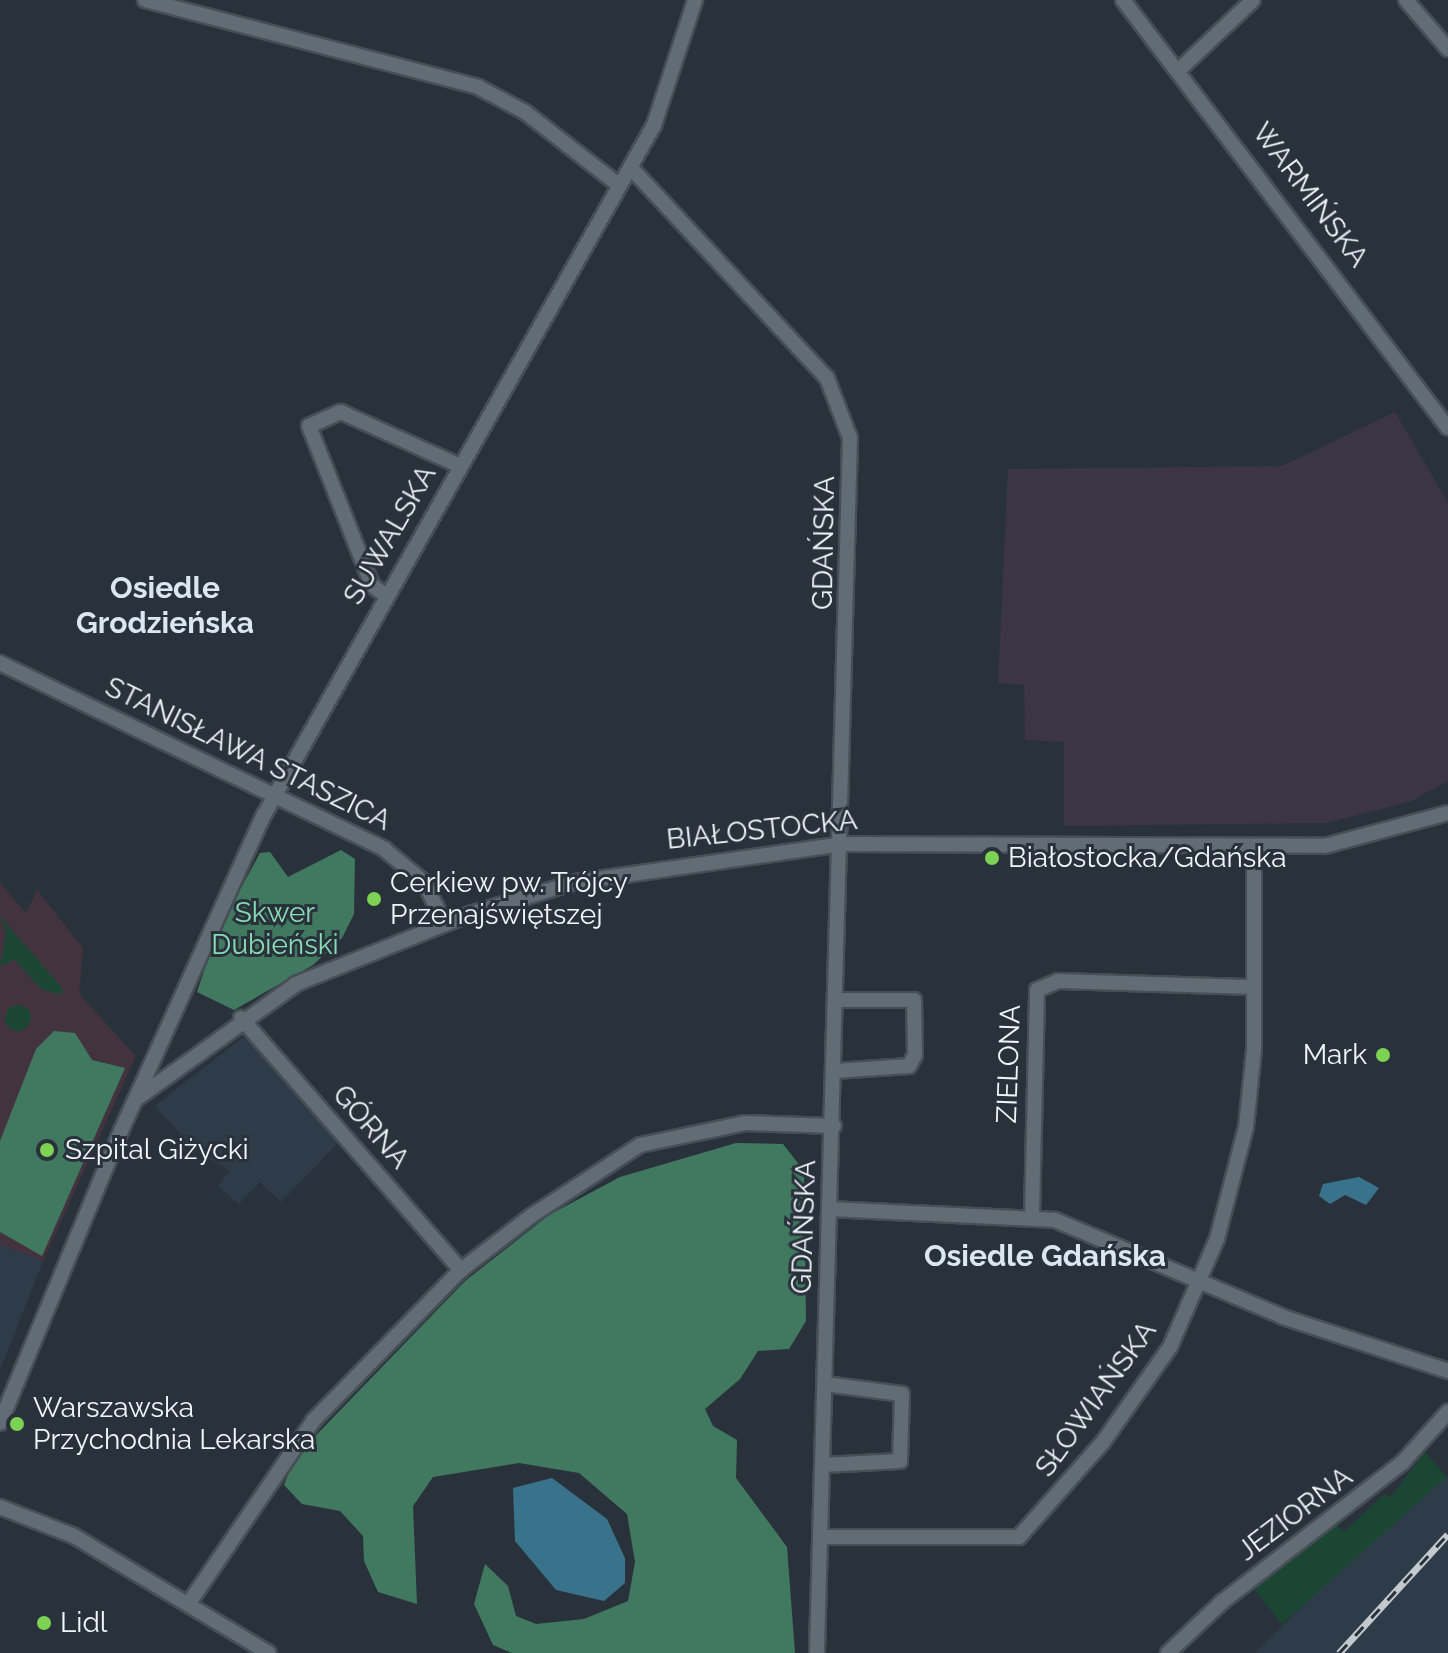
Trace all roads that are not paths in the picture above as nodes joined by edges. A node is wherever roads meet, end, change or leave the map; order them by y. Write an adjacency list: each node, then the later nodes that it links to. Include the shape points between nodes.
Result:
1 (145, 0): 9 (street, via 478,87 525,112)
2 (695, 0): 8 (street, SUWALSKA, via 665,100)
3 (1123, 0): 7 (street, WARMIŃSKA)
4 (1253, 0): 7 (street)
5 (1406, 0): 6 (street)
6 (1448, 49)
7 (1180, 69): 10 (street, WARMIŃSKA)
8 (631, 168): 9 (street, SUWALSKA); 16 (street, GDAŃSKA, via 806,355 842,406 852,461)
9 (620, 186): 11 (street, SUWALSKA)
10 (1448, 428)
11 (460, 466): 12 (street, SUWALSKA); 12 (street, via 341,412 309,426 372,585)
12 (386, 596): 14 (street, SUWALSKA)
13 (0, 663): 14 (street, STANISŁAWA STASZICA)
14 (274, 797): 18 (street, STANISŁAWA STASZICA, via 401,859 424,882); 23 (street, SUWALSKA)
15 (1448, 813): 17 (street, BIAŁOSTOCKA, via 1366,839)
16 (842, 844): 17 (street, BIAŁOSTOCKA); 18 (street, BIAŁOSTOCKA, via 576,882); 20 (street, GDAŃSKA)
17 (1254, 850): 19 (street, SŁOWIAŃSKA)
18 (445, 924): 21 (street, BIAŁOSTOCKA, via 296,984)
19 (1254, 987): 26 (street, ZIELONA, via 1058,981 1037,990); 28 (street, SŁOWIAŃSKA, via 1246,1127 1229,1204)
20 (838, 1000): 22 (street, GDAŃSKA); 22 (street, via 914,1000 915,1055 909,1066)
21 (241, 1018): 23 (street, BIAŁOSTOCKA); 27 (street, GÓRNA)
22 (835, 1071): 24 (street, GDAŃSKA)
23 (135, 1101): 32 (street, SUWALSKA)
24 (834, 1126): 25 (street, GDAŃSKA); 27 (street, via 745,1123 640,1145 597,1168)
25 (831, 1209): 26 (street); 30 (street, GDAŃSKA)
26 (1032, 1215): 28 (street)
27 (461, 1270): 36 (street, via 292,1447)
28 (1202, 1279): 29 (street, via 1283,1317); 35 (street, SŁOWIAŃSKA, via 1139,1394 1019,1537)
29 (1448, 1371)
30 (825, 1384): 33 (street, GDAŃSKA); 33 (street, via 902,1394 900,1461)
31 (1448, 1412): 39 (street, JEZIORNA, via 1344,1513 1222,1602)
32 (0, 1423)
33 (823, 1465): 35 (street, GDAŃSKA)
34 (0, 1507): 36 (street, via 74,1536)
35 (820, 1537): 38 (street, GDAŃSKA)
36 (189, 1603): 37 (street)
37 (269, 1653)
38 (817, 1653)
39 (1168, 1653)

